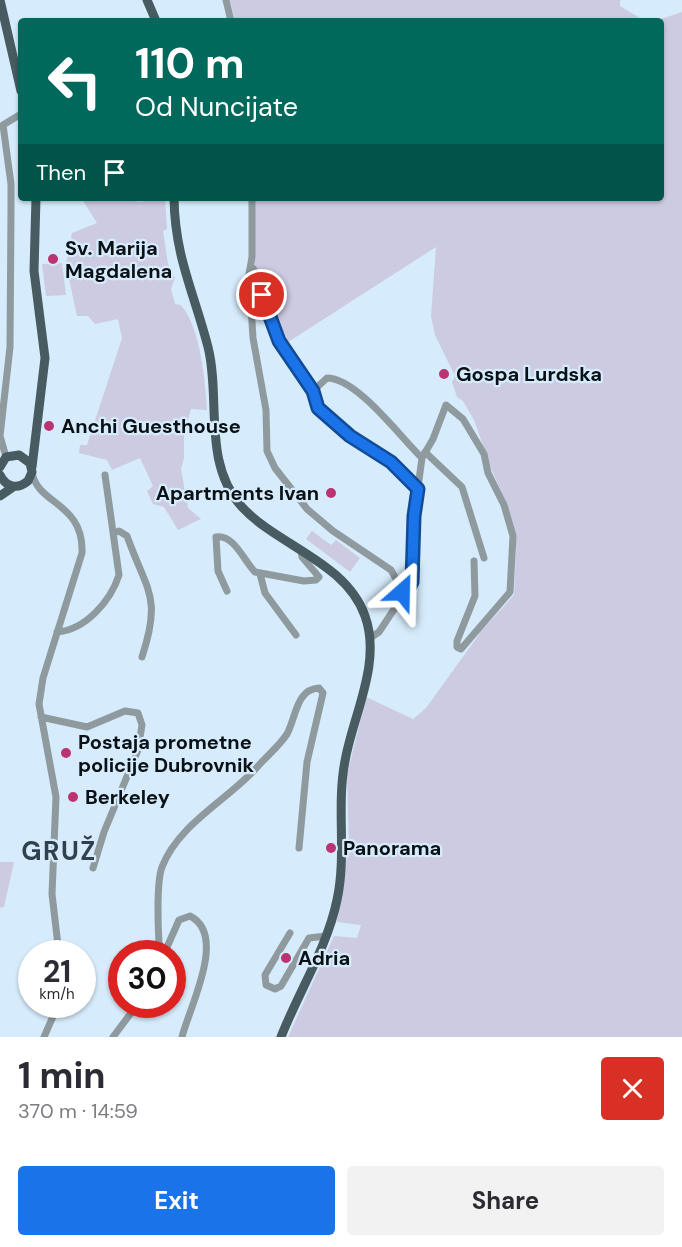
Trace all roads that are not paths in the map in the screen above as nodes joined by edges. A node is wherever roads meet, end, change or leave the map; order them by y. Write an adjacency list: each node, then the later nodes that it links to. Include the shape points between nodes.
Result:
1 (0, 0): 6 (main road)
2 (147, 0): 4 (main road)
3 (226, 0): 5 (street)
4 (155, 18)
5 (230, 18)
6 (18, 78)
7 (18, 115): 14 (street, via 5,121 4,138 11,184 10,341)
8 (36, 201): 13 (main road, via 34,271 45,358)
9 (174, 201): 27 (main road, via 180,258 210,359 216,440 225,481 252,516)
10 (252, 201): 11 (street)
11 (250, 266): 12 (street, via 258,276 279,341); 32 (street, via 253,338 271,459 307,509 391,570)
12 (313, 391): 16 (street, via 327,378 343,381); 22 (street, via 318,408 330,421 391,462)
13 (37, 433): 15 (main road, via 27,450); 18 (main road)
14 (0, 436): 17 (street)
15 (19, 454): 17 (main road); 18 (main road, via 27,459)
16 (423, 455): 22 (street); 28 (street, via 462,487); 29 (street, via 446,405 463,419 484,454 513,536 510,592 461,649 457,641 477,589)
17 (2, 462)
18 (32, 470): 21 (main road, via 28,481); 24 (street, via 35,483)
19 (105, 475): 26 (street)
20 (0, 476): 21 (main road); 23 (main road)
21 (16, 487): 24 (street); 25 (main road)
22 (418, 489): 32 (street, via 412,582)
23 (0, 490)
24 (44, 493): 33 (street, via 69,512 83,544)
25 (0, 496)
26 (114, 533): 33 (street, via 119,575 111,596 78,624); 36 (street, via 119,531 127,536 152,598 153,618)
27 (301, 550): 30 (street, via 302,557 319,577 316,580); 35 (main road, via 355,596 366,617)
28 (484, 558)
29 (474, 561)
30 (260, 574): 31 (street, via 230,540 216,537 218,571); 34 (street, via 265,593)
31 (227, 591)
32 (405, 595): 35 (street, via 379,632)
33 (57, 632): 37 (street, via 40,692)
34 (296, 635)
35 (370, 638): 41 (main road, via 363,694 345,762 341,872 338,899)
36 (142, 657)
37 (41, 717): 39 (street, via 87,727 125,711 138,713 141,720 138,750); 42 (street, via 56,797 52,894)
38 (299, 848): 43 (street, via 307,762 322,689 315,688 307,691 287,733 257,768 184,835 167,858 160,876)
39 (93, 868)
40 (290, 933): 41 (street, via 265,975 266,985 275,989 281,986 309,938)
41 (326, 936): 50 (main road)
42 (57, 940)
43 (162, 940)
44 (169, 940): 49 (street, via 179,920 190,916 205,934 207,954 202,981)
45 (52, 1018): 47 (street)
46 (127, 1018): 48 (street)
47 (44, 1037)
48 (113, 1037)
49 (182, 1037)
50 (282, 1037)

